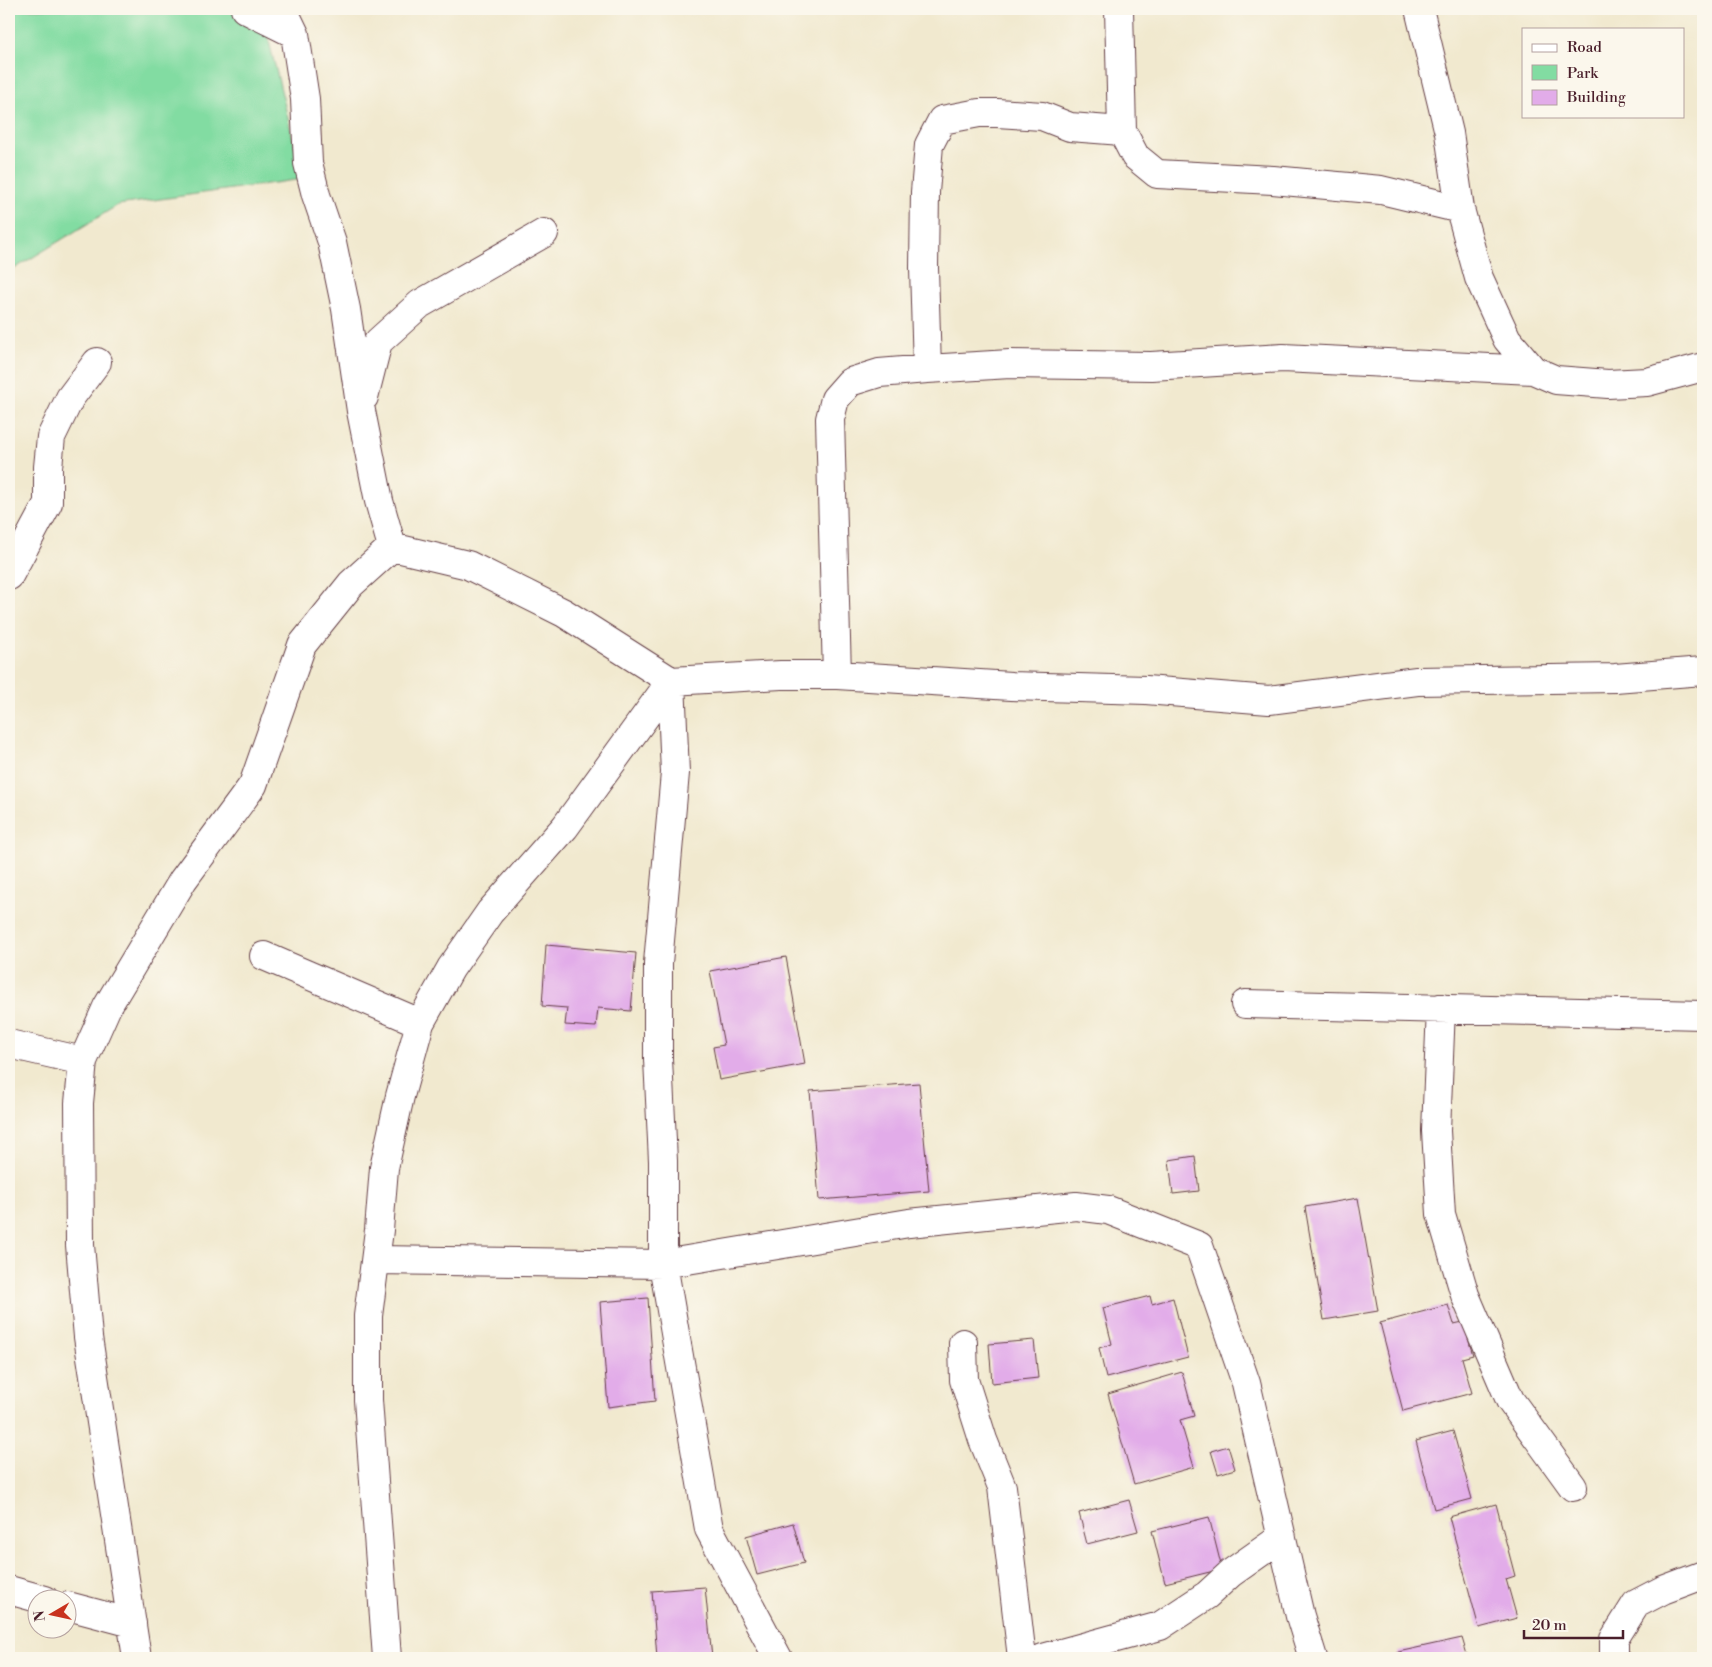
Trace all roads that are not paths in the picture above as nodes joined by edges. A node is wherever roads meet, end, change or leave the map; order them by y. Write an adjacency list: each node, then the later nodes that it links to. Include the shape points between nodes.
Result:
1 (244, 9): 5 (street)
2 (283, 9): 5 (street)
3 (1119, 9): 6 (street)
4 (1419, 9): 7 (street, via 1450,132)
5 (295, 34): 13 (street, via 305,99 308,164 332,242)
6 (1122, 130): 7 (street, via 1135,156 1157,174 1381,190); 11 (street, via 1070,126 1042,116 997,113 942,120 929,145 925,192)
7 (1460, 209): 12 (street, via 1479,278 1507,339)
8 (544, 233): 13 (street, via 420,304 378,342)
9 (97, 362): 15 (street, via 70,398 51,437 48,503)
10 (1703, 367): 12 (street, via 1647,382 1608,384 1556,380)
11 (927, 369): 12 (street, via 1010,364 1151,366 1283,358); 17 (street, via 879,373 850,382 835,399 830,419)
12 (1533, 370)
13 (361, 410): 14 (street, via 379,501)
14 (392, 547): 18 (street, via 468,565 564,613); 25 (street, via 351,584 302,645 253,785 183,880 107,1007)
15 (9, 576)
16 (1703, 671): 17 (street, via 1615,678 1417,681 1269,700 1146,690 1011,686)
17 (837, 675): 18 (street)
18 (671, 681): 23 (street, via 565,827 490,912 451,968); 27 (street, via 675,773 658,963)
19 (264, 956): 23 (street)
20 (1245, 1004): 21 (street)
21 (1441, 1008): 22 (street); 29 (street, via 1436,1131 1441,1214 1465,1295 1510,1400)
22 (1703, 1015)
23 (420, 1023): 26 (street, via 384,1168)
24 (9, 1044): 25 (street)
25 (83, 1061): 35 (street, via 79,1160 80,1245 86,1319)
26 (376, 1260): 27 (street); 37 (street, via 368,1316 368,1400)
27 (663, 1264): 30 (street, via 909,1223 1076,1206 1108,1210 1199,1246 1246,1383); 38 (street, via 710,1529)
28 (963, 1343): 39 (street, via 964,1380 1002,1488)
29 (1573, 1486)
30 (1282, 1537): 40 (street, via 1231,1573 1207,1595 1160,1626); 41 (street)
31 (1703, 1575): 42 (street, via 1636,1604 1614,1639)
32 (9, 1590): 33 (street)
33 (28, 1595)
34 (78, 1608): 35 (street)
35 (132, 1622): 36 (street)
36 (138, 1658)
37 (387, 1658)
38 (778, 1658)
39 (1022, 1658)
40 (1043, 1658)
41 (1313, 1658)
42 (1614, 1658)

